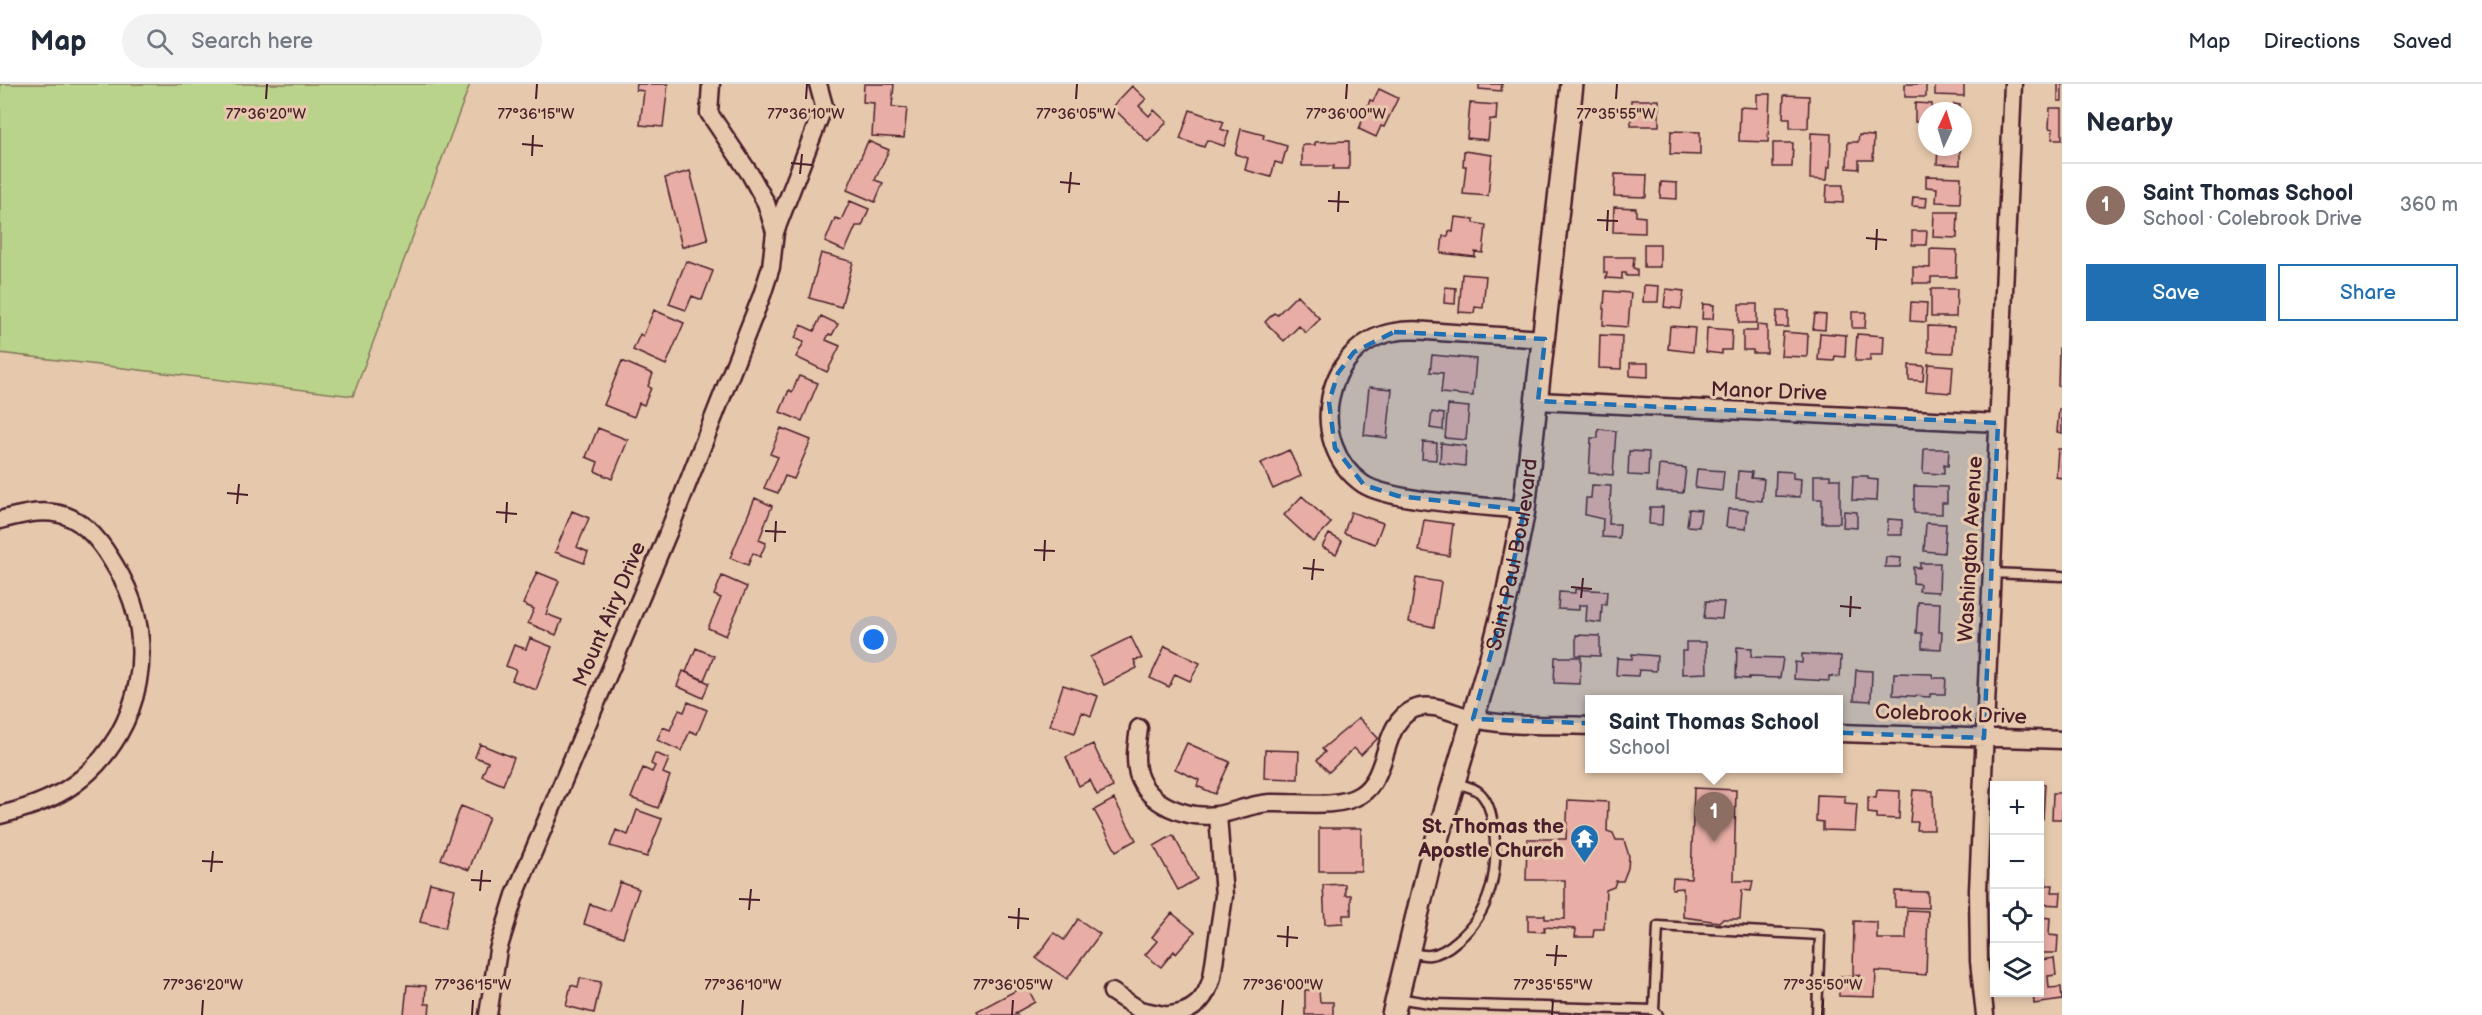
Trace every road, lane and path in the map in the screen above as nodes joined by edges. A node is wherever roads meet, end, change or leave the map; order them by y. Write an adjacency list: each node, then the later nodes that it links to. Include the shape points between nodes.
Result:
1 (711, 84): 5 (street, Mount Airy Drive, via 709,113 750,174 766,203)
2 (818, 84): 5 (street, Mount Airy Drive, via 824,106)
3 (1572, 84): 6 (street, Saint Paul Boulevard)
4 (2013, 84): 8 (street, Washington Avenue)
5 (775, 232): 26 (street, Mount Airy Drive, via 768,277 727,388 512,904 498,950)
6 (1545, 339): 7 (street, Saint Paul Boulevard); 9 (street, via 1394,332 1365,342 1354,352 1338,373 1329,402 1328,419 1335,448 1348,470 1364,485 1398,496)
7 (1538, 401): 8 (street, Manor Drive); 9 (street, Saint Paul Boulevard)
8 (1998, 423): 11 (street, Washington Avenue)
9 (1524, 510): 13 (street, Saint Paul Boulevard, via 1508,595)
10 (0, 520): 20 (street, via 35,512 56,513 84,526 111,558 124,582 139,626 140,650 136,697 127,720 100,762 55,796)
11 (1991, 573): 12 (lane); 17 (street, Washington Avenue)
12 (2062, 576)
13 (1473, 719): 14 (street); 19 (street, Saint Paul Boulevard); 21 (street, via 1440,708 1415,708 1398,722 1371,786 1352,800 1267,803)
14 (1585, 726)
15 (1139, 728): 21 (street, via 1136,762 1139,775 1154,797 1179,812)
16 (1843, 733): 17 (street, Colebrook Drive)
17 (1984, 738): 18 (street, Colebrook Drive); 30 (street, Washington Avenue, via 1978,925)
18 (2062, 740)
19 (1454, 782): 22 (street, Saint Paul Boulevard); 22 (lane, via 1479,791 1487,802 1496,862 1492,886 1468,931 1447,950 1431,955)
20 (0, 815)
21 (1218, 815): 28 (street, via 1224,896 1212,977 1209,989 1197,1005)
22 (1407, 951): 24 (street, Saint Paul Boulevard)
23 (1112, 992): 27 (street, via 1140,1010)
24 (1395, 1006): 25 (lane)
25 (1656, 1012): 29 (lane, via 1658,926 1820,935)
26 (488, 1015)
27 (1164, 1015)
28 (1169, 1015)
29 (1817, 1015)
30 (1985, 1015)

